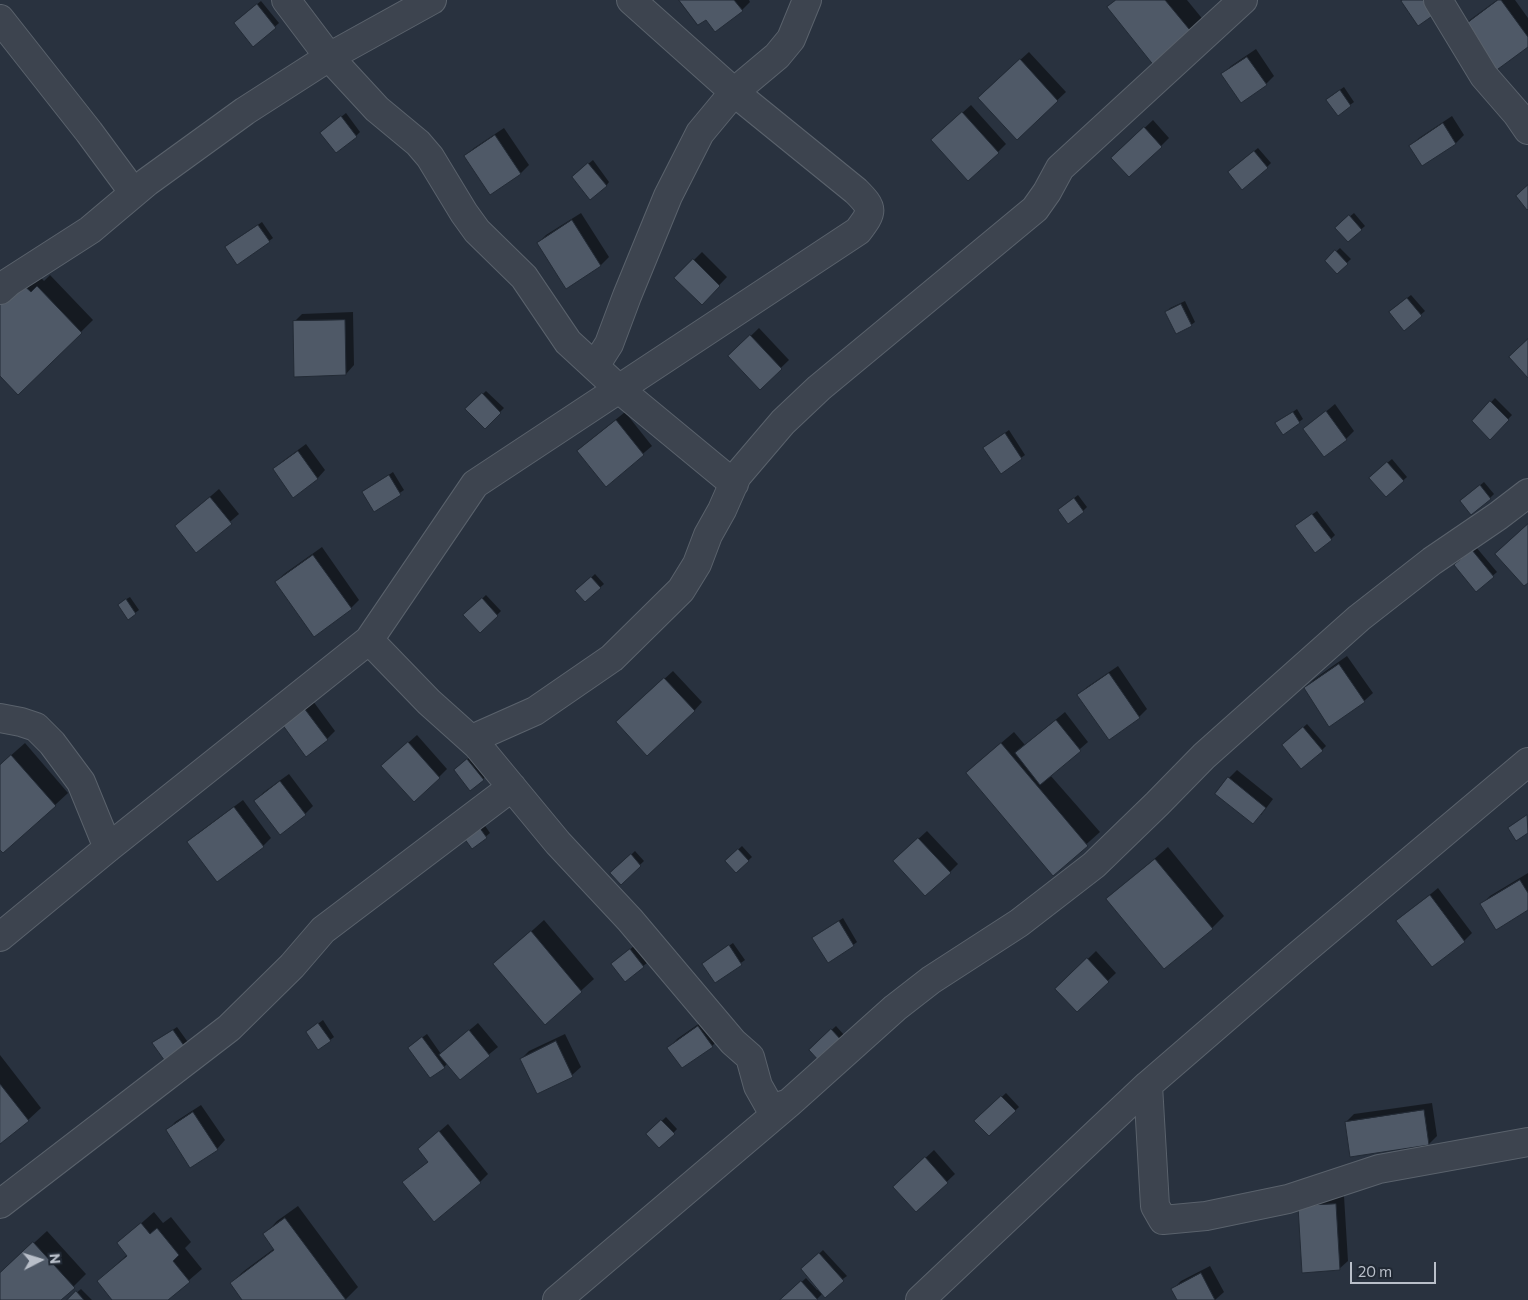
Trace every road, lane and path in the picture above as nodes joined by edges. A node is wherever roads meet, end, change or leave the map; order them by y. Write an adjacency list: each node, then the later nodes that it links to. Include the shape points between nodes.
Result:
1 (286, 0): 8 (street)
2 (432, 0): 8 (street)
3 (631, 0): 9 (street)
4 (807, 0): 9 (street, via 791,39 777,56)
5 (1243, 0): 15 (street, via 1060,168 1035,209 818,388 737,476)
6 (1438, 0): 10 (street, via 1484,76)
7 (0, 20): 11 (street)
8 (329, 57): 11 (street, via 245,111); 13 (street, via 377,109 418,143 464,213 524,276 568,342)
9 (734, 92): 13 (street, via 700,134 668,196 609,344); 14 (street, via 856,191 868,203 868,218 858,231)
10 (1528, 130)
11 (134, 193): 12 (street, via 90,230)
12 (0, 290)
13 (595, 366): 14 (street)
14 (620, 389): 15 (street); 17 (street, via 475,484)
15 (734, 484): 19 (street, via 697,564 681,590 612,658 535,711 481,735)
16 (1528, 493): 25 (street, via 1359,618 1204,756 1094,865 1019,923 924,985)
17 (369, 640): 19 (street); 22 (street)
18 (0, 718): 22 (street, via 36,727 52,743 81,782)
19 (477, 745): 21 (street)
20 (1528, 762): 24 (street)
21 (512, 787): 25 (street, via 733,1042 750,1057 758,1086 771,1109); 27 (street, via 323,930 292,966 229,1028)
22 (108, 848): 23 (street)
23 (0, 937)
24 (1148, 1085): 26 (street, via 1155,1206 1163,1220 1206,1216 1279,1201 1379,1169); 29 (street)
25 (789, 1103): 28 (street)
26 (1528, 1142)
27 (0, 1204)
28 (557, 1300)
29 (920, 1300)

